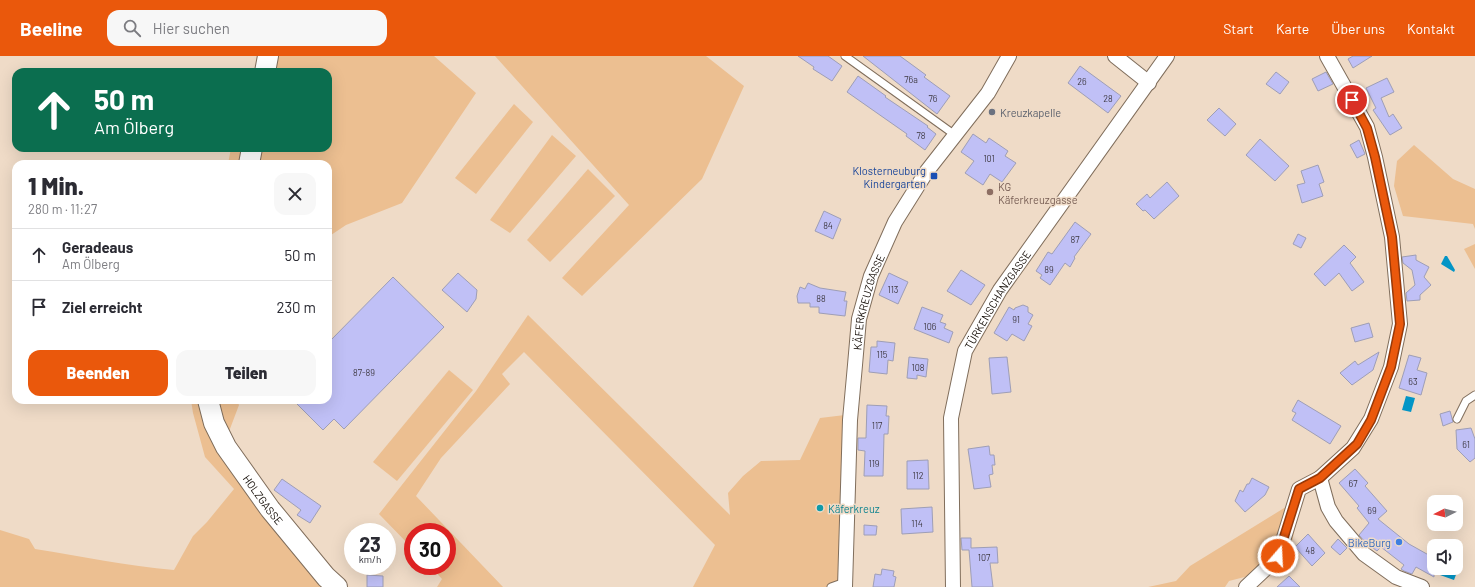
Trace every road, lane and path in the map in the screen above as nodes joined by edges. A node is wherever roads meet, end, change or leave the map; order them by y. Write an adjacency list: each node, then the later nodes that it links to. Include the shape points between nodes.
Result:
1 (268, 56): 7 (street)
2 (845, 56): 9 (lane)
3 (1009, 56): 9 (street, KÄFERKREUZGASSE, via 988,93)
4 (1115, 56): 8 (street)
5 (1167, 56): 8 (street, TÜRKENSCHANZGASSE)
6 (1327, 56): 13 (street, via 1367,128 1373,149 1392,237 1400,324 1391,367 1371,420 1353,448)
7 (266, 68)
8 (1149, 83): 17 (street, TÜRKENSCHANZGASSE, via 1000,290 965,351 951,418)
9 (955, 135): 14 (street, KÄFERKREUZGASSE, via 927,171 895,222 871,276 859,319 850,420)
10 (1475, 395): 12 (lane, via 1466,401)
11 (209, 404): 15 (street, HOLZGASSE, via 214,423 226,447 270,509)
12 (1457, 419)
13 (1320, 478): 18 (street, via 1299,489 1278,556); 19 (street, via 1328,507 1336,521 1364,554 1396,577)
14 (845, 584): 16 (lane)
15 (337, 587)
16 (831, 587)
17 (953, 587)
18 (1246, 587)
19 (1422, 587)

